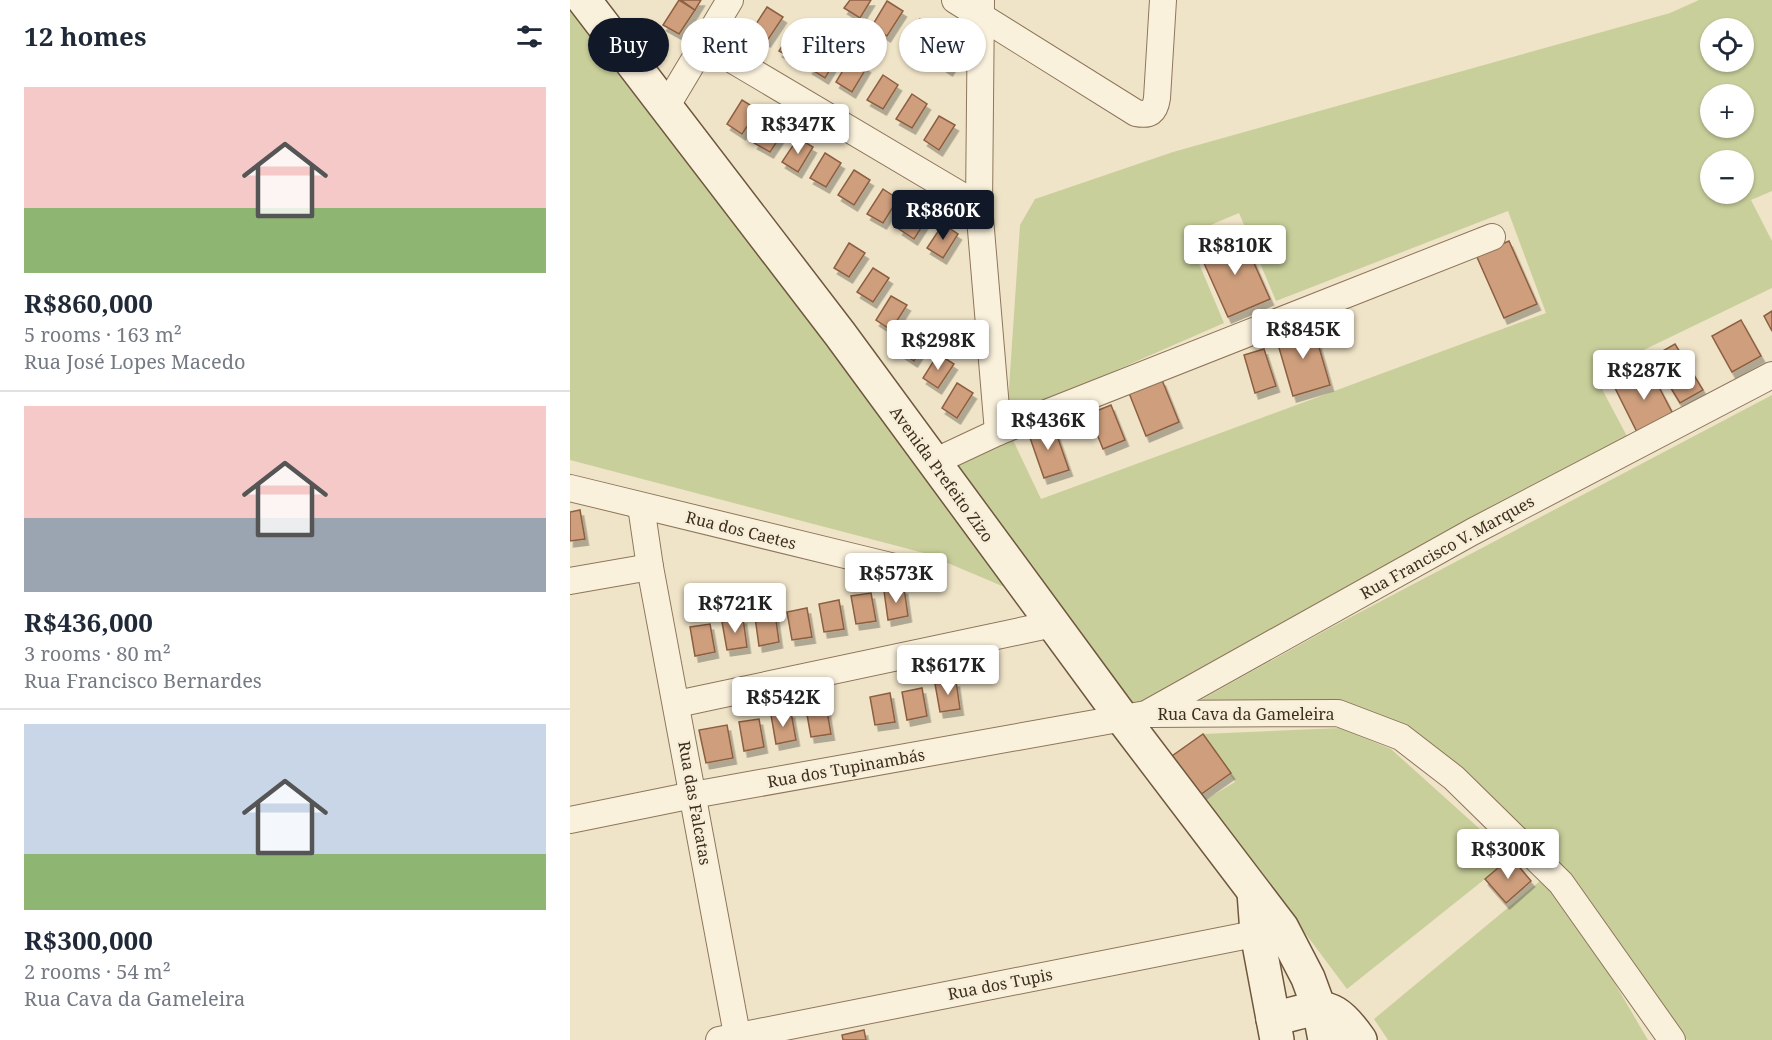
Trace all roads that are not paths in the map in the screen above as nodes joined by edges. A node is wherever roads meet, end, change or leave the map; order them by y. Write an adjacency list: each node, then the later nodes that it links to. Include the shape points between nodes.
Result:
1 (584, 0): 9 (main road, Avenida Prefeito Zizo)
2 (730, 0): 6 (street)
3 (956, 0): 5 (street)
4 (1163, 0): 5 (street, via 1155,107 1145,115 1136,113)
5 (981, 7): 10 (street)
6 (719, 18)
7 (687, 72): 9 (street)
8 (753, 72): 10 (street)
9 (666, 107): 14 (main road, Avenida Prefeito Zizo)
10 (979, 206): 13 (street)
11 (1492, 237): 13 (street)
12 (1772, 375): 22 (street, Rua Francisco V. Marques, via 1472,532)
13 (998, 432): 14 (street)
14 (934, 462): 20 (main road, Avenida Prefeito Zizo)
15 (570, 488): 16 (street, Rua dos Caetes)
16 (641, 506): 17 (street, Rua das Falcatas); 18 (street, Rua dos Caetes)
17 (650, 567): 19 (street); 21 (street, Rua das Falcatas)
18 (911, 571)
19 (570, 581)
20 (1053, 624): 21 (street); 22 (main road, Avenida Prefeito Zizo)
21 (677, 704): 23 (street, Rua das Falcatas)
22 (1135, 717): 23 (street, Rua dos Tupinambás); 25 (main road, Avenida Prefeito Zizo, via 1254,892); 31 (street, Rua Cava da Gameleira, via 1338,713 1401,737 1454,778 1561,884)
23 (693, 795): 24 (street, Rua dos Tupinambás); 28 (street, Rua das Falcatas)
24 (570, 820)
25 (1269, 931): 26 (main road, Avenida Prefeito Zizo, via 1308,978); 27 (main road); 28 (street, Rua dos Tupis)
26 (1319, 1008): 27 (main road); 29 (main road, Avenida Prefeito Zizo); 30 (main road, via 1342,1017)
27 (1275, 1029)
28 (731, 1039)
29 (1325, 1040)
30 (1360, 1040)
31 (1672, 1040)

